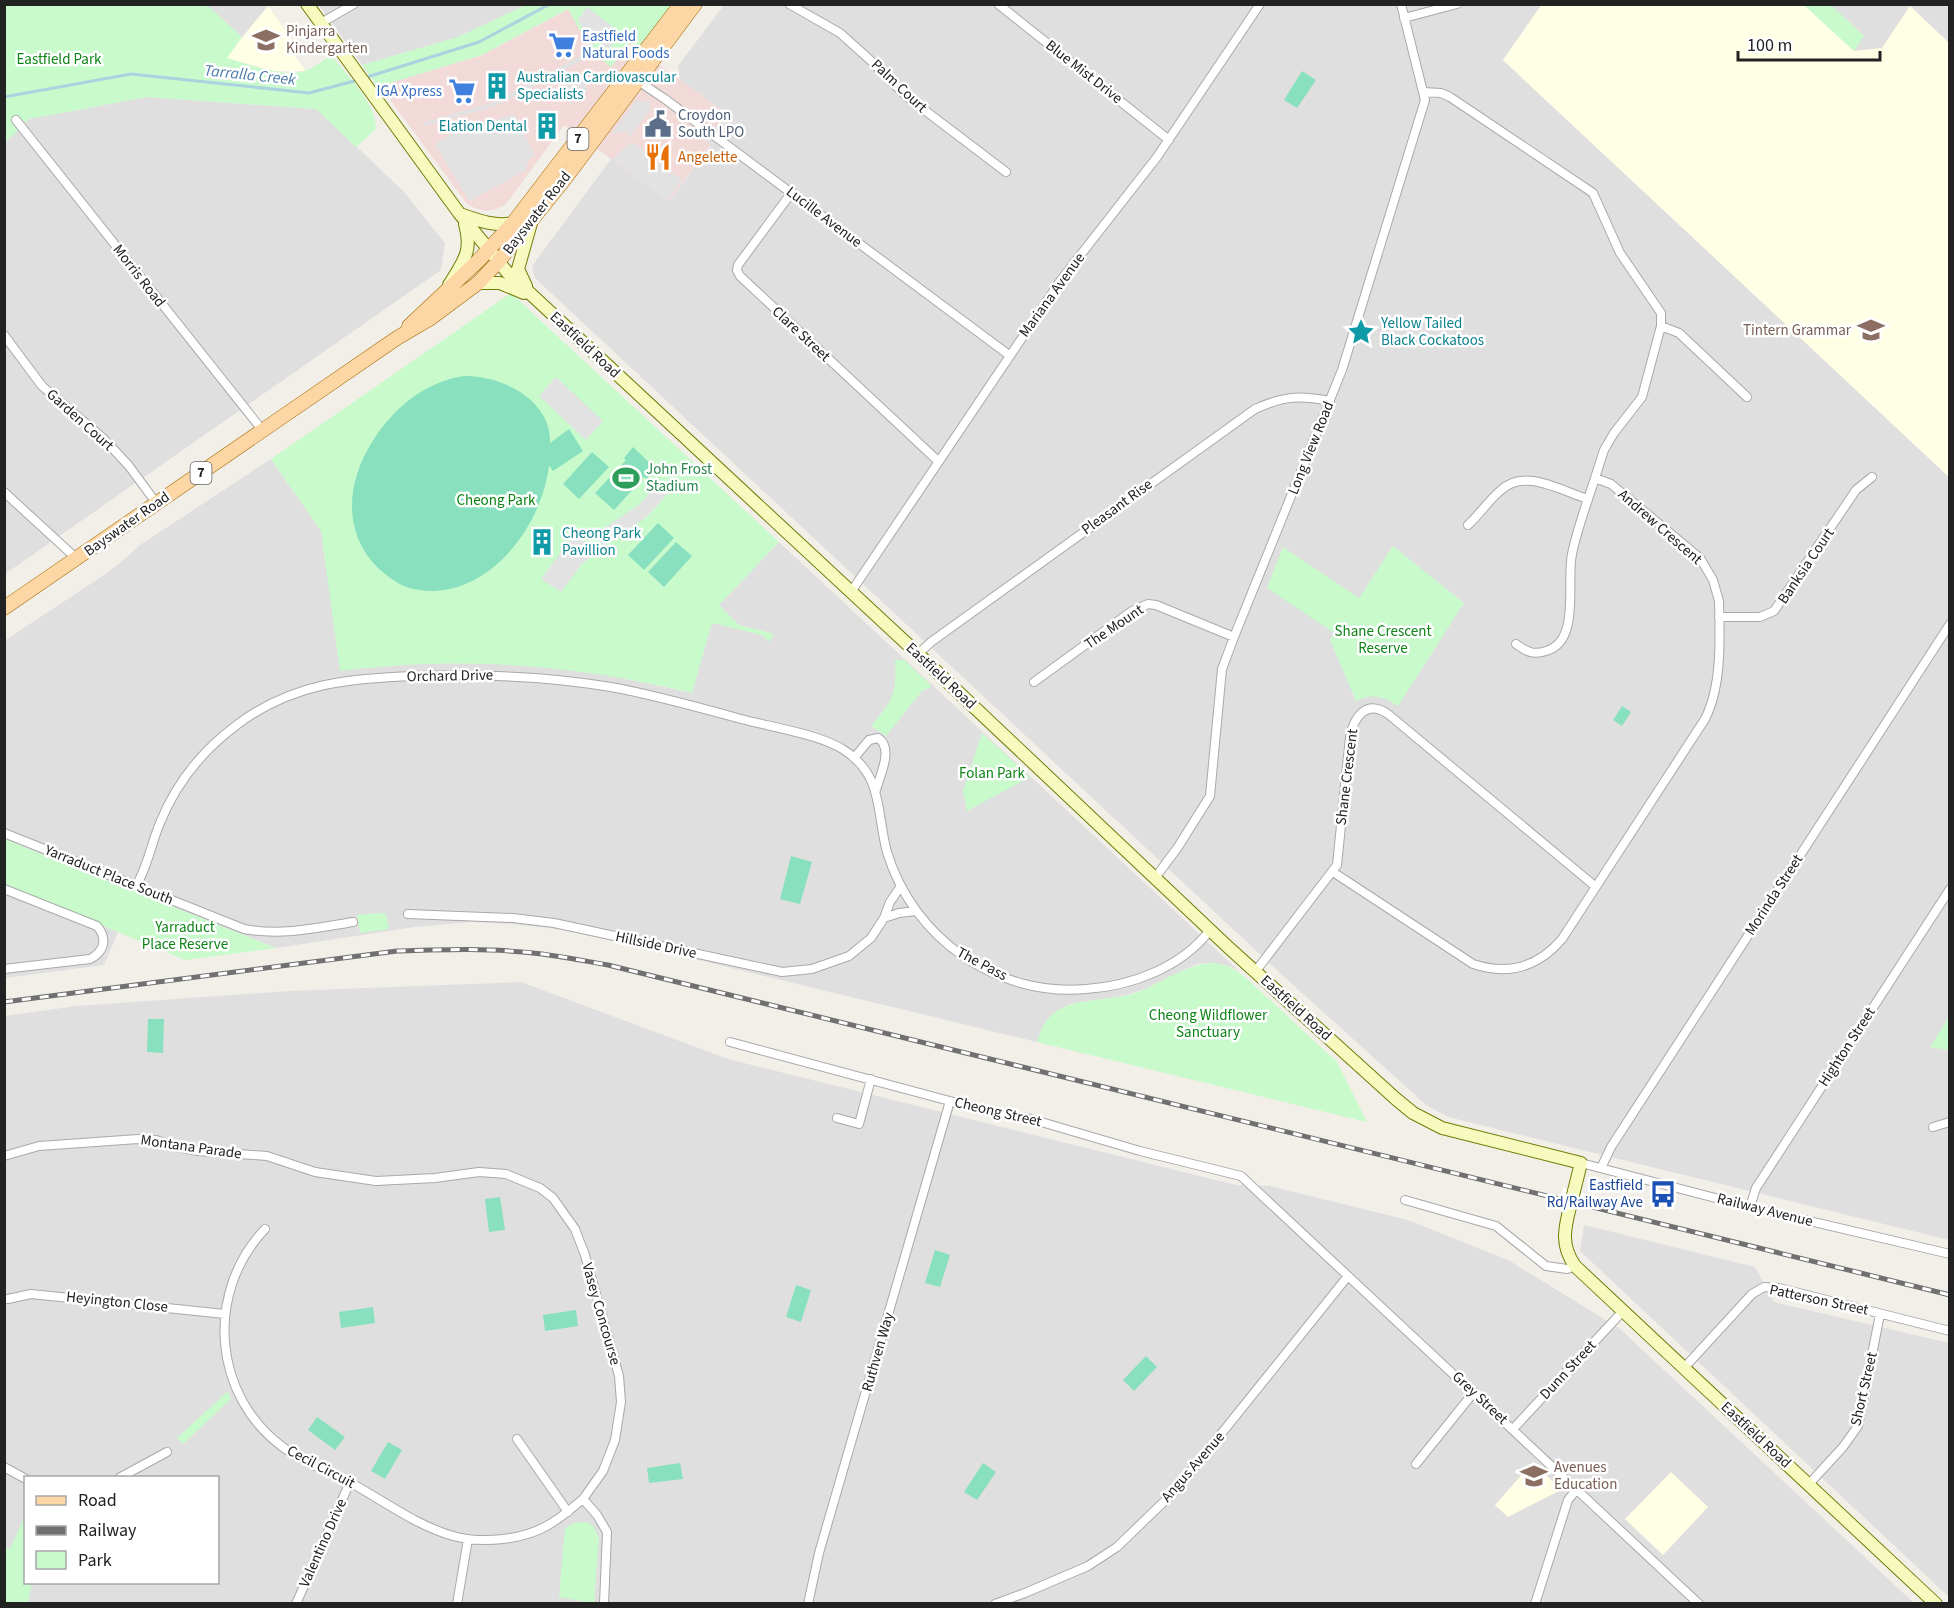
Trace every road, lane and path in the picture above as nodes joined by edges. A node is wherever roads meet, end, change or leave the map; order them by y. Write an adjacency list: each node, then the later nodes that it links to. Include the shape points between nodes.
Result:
1 (307, 4): 11 (main road, Eastfield Road)
2 (354, 4): 11 (street)
3 (681, 4): 13 (main road, Bayswater Road / 7)
4 (695, 4): 12 (main road, Bayswater Road / 7)
5 (789, 4): 17 (street, Palm Court, via 840,33 906,96)
6 (998, 4): 16 (street, Blue Mist Drive)
7 (1260, 4): 16 (street, Mariana Avenue)
8 (1401, 4): 10 (street, Long View Road)
9 (1457, 4): 10 (street)
10 (1404, 18): 14 (street, Long View Road)
11 (321, 23): 19 (main road, Eastfield Road)
12 (638, 81): 13 (main road); 18 (street, Lucille Avenue); 20 (main road, Bayswater Road / 7)
13 (622, 82): 21 (main road, Bayswater Road / 7)
14 (1423, 92): 27 (street, via 1450,97 1593,193 1620,253 1660,313); 32 (street, Long View Road, via 1425,100)
15 (16, 120): 33 (street, Morris Road)
16 (1169, 140): 30 (street, Mariana Avenue, via 1061,280)
17 (1006, 172)
18 (792, 192): 30 (street, Lucille Avenue); 34 (street, Clare Street, via 738,265 740,276)
19 (461, 216): 21 (main road, via 493,224); 22 (main road, Eastfield Road); 25 (main road, via 469,239 468,250)
20 (531, 222): 23 (main road, Bayswater Road / 7); 26 (main road, via 518,269)
21 (513, 223): 22 (main road, Bayswater Road / 7)
22 (489, 251): 23 (main road, Eastfield Road); 25 (main road, Bayswater Road / 7)
23 (498, 262): 24 (main road, Bayswater Road / 7); 26 (main road, Eastfield Road)
24 (478, 283): 26 (main road, via 500,283); 29 (main road, Bayswater Road / 7)
25 (447, 289): 29 (main road, Bayswater Road / 7)
26 (534, 297): 42 (main road, Eastfield Road)
27 (1661, 326): 31 (street, via 1679,333); 36 (street, via 1642,397 1604,450)
28 (4, 335): 39 (street, Garden Court, via 42,386 103,438)
29 (397, 338): 33 (main road, Bayswater Road / 7)
30 (1009, 355): 34 (street, Mariana Avenue)
31 (1746, 397)
32 (1330, 401): 46 (street, Long View Road); 48 (street, Pleasant Rise, via 1285,397 1255,409)
33 (263, 431): 39 (main road, Bayswater Road / 7)
34 (938, 461): 42 (street, Mariana Avenue)
35 (1872, 477): 44 (street, Banksia Court, via 1856,490 1774,611 1760,617)
36 (1595, 478): 38 (street); 44 (street, Andrew Crescent, via 1611,484 1700,558 1717,590)
37 (4, 492): 41 (street)
38 (1588, 499): 40 (street, via 1531,480 1511,482); 47 (street, via 1572,555 1568,630 1550,650 1538,654)
39 (157, 504): 41 (main road, Bayswater Road / 7)
40 (1468, 525)
41 (77, 559): 43 (main road, Bayswater Road / 7)
42 (851, 592): 48 (main road, Eastfield Road)
43 (4, 609)
44 (1719, 617): 57 (street, Andrew Crescent, via 1717,687 1711,709)
45 (1950, 624): 75 (street, Morinda Street)
46 (1234, 636): 49 (street, The Mount, via 1148,604 1132,611); 54 (street, Long View Road, via 1222,669 1210,796)
47 (1516, 645)
48 (918, 654): 54 (main road, Eastfield Road)
49 (1034, 682)
50 (854, 758): 51 (street, The Pass); 51 (street, The Pass, via 869,740 883,741 886,753); 55 (street, Orchard Drive, via 834,745 806,736 647,695 576,682 466,674 326,685 280,698 236,725 207,750 174,795)
51 (876, 790): 56 (street, The Pass, via 886,848)
52 (4, 833): 55 (street, Yarraduct Place South)
53 (1333, 872): 57 (street, Andrew Crescent, via 1465,960 1503,969 1524,966 1548,954); 57 (street, Shane Crescent, via 1337,865 1352,726 1358,715 1374,709 1388,714); 66 (street, Shane Crescent)
54 (1155, 878): 64 (main road, Eastfield Road)
55 (136, 886): 63 (street, Yarraduct Place South, via 266,933)
56 (901, 886): 60 (street, The Pass); 62 (street, Hillside Drive)
57 (1596, 887)
58 (4, 889): 65 (street, via 97,926 104,945 90,959)
59 (1950, 889): 79 (street, Highton Street, via 1756,1188)
60 (916, 911): 62 (street); 64 (street, The Pass, via 948,946 990,972 1024,984 1062,990 1121,984 1150,974 1195,947)
61 (408, 914): 62 (street, Hillside Drive, via 554,923 782,972 812,969 849,956 871,938)
62 (884, 918)
63 (353, 922)
64 (1210, 930): 66 (main road, Eastfield Road)
65 (4, 969)
66 (1255, 972): 74 (main road, Eastfield Road, via 1420,1117 1456,1133)
67 (730, 1042): 68 (street, Cheong Street)
68 (871, 1079): 69 (street, Cheong Street); 70 (street, via 858,1124)
69 (950, 1101): 77 (street, Cheong Street, via 1240,1176); 107 (street, Ruthven Way, via 819,1553)
70 (837, 1118)
71 (1950, 1122): 72 (street)
72 (1933, 1127)
73 (4, 1156): 76 (street, Montana Parade, via 39,1146 156,1140 177,1148 267,1156 315,1172)
74 (1581, 1163): 75 (street, Railway Avenue); 82 (main road, Eastfield Road, bridge, via 1564,1230 1564,1244)
75 (1601, 1168): 79 (street, Railway Avenue)
76 (376, 1181): 101 (street, Vasey Concourse, via 479,1172 506,1174 540,1188 564,1211 585,1255 619,1377 621,1402 610,1456)
77 (1260, 1193): 83 (street, Grey Street)
78 (1405, 1200): 82 (street, via 1496,1226 1546,1266)
79 (1750, 1207): 81 (street, Railway Avenue)
80 (266, 1229): 86 (street, Cecil Circuit, via 246,1252 235,1273)
81 (1950, 1254)
82 (1575, 1266): 85 (main road, Eastfield Road)
83 (1348, 1276): 90 (street, Grey Street); 108 (street, Angus Avenue, via 1176,1490 1117,1547 1088,1566)
84 (8, 1299): 86 (street, Heyington Close, via 31,1293)
85 (1623, 1311): 89 (main road, Eastfield Road); 91 (street, Dunn Street)
86 (225, 1314): 98 (street, Cecil Circuit, via 228,1361 249,1412 285,1448)
87 (1880, 1314): 88 (street, Patterson Street); 89 (street, Patterson Street, via 1764,1287 1752,1294); 99 (street, Short Street, via 1858,1426)
88 (1950, 1331)
89 (1684, 1368): 99 (main road, Eastfield Road)
90 (1474, 1392): 91 (street, Grey Street); 94 (street)
91 (1513, 1429): 100 (street, Grey Street)
92 (517, 1439): 102 (street)
93 (167, 1452): 96 (street)
94 (1416, 1464)
95 (4, 1467): 97 (street)
96 (122, 1476)
97 (24, 1478)
98 (350, 1482): 103 (street, Cecil Circuit, via 442,1532); 104 (street, Valentino Drive)
99 (1809, 1484): 111 (main road, Eastfield Road)
100 (1577, 1489): 109 (street, via 1568,1500); 110 (street, Grey Street)
101 (583, 1499): 102 (street, Cecil Circuit); 106 (street, via 608,1532)
102 (568, 1512): 103 (street, Cecil Circuit, via 550,1525 519,1536)
103 (468, 1539): 105 (street)
104 (296, 1604)
105 (457, 1604)
106 (604, 1604)
107 (808, 1604)
108 (994, 1604)
109 (1535, 1604)
110 (1699, 1604)
111 (1936, 1604)

